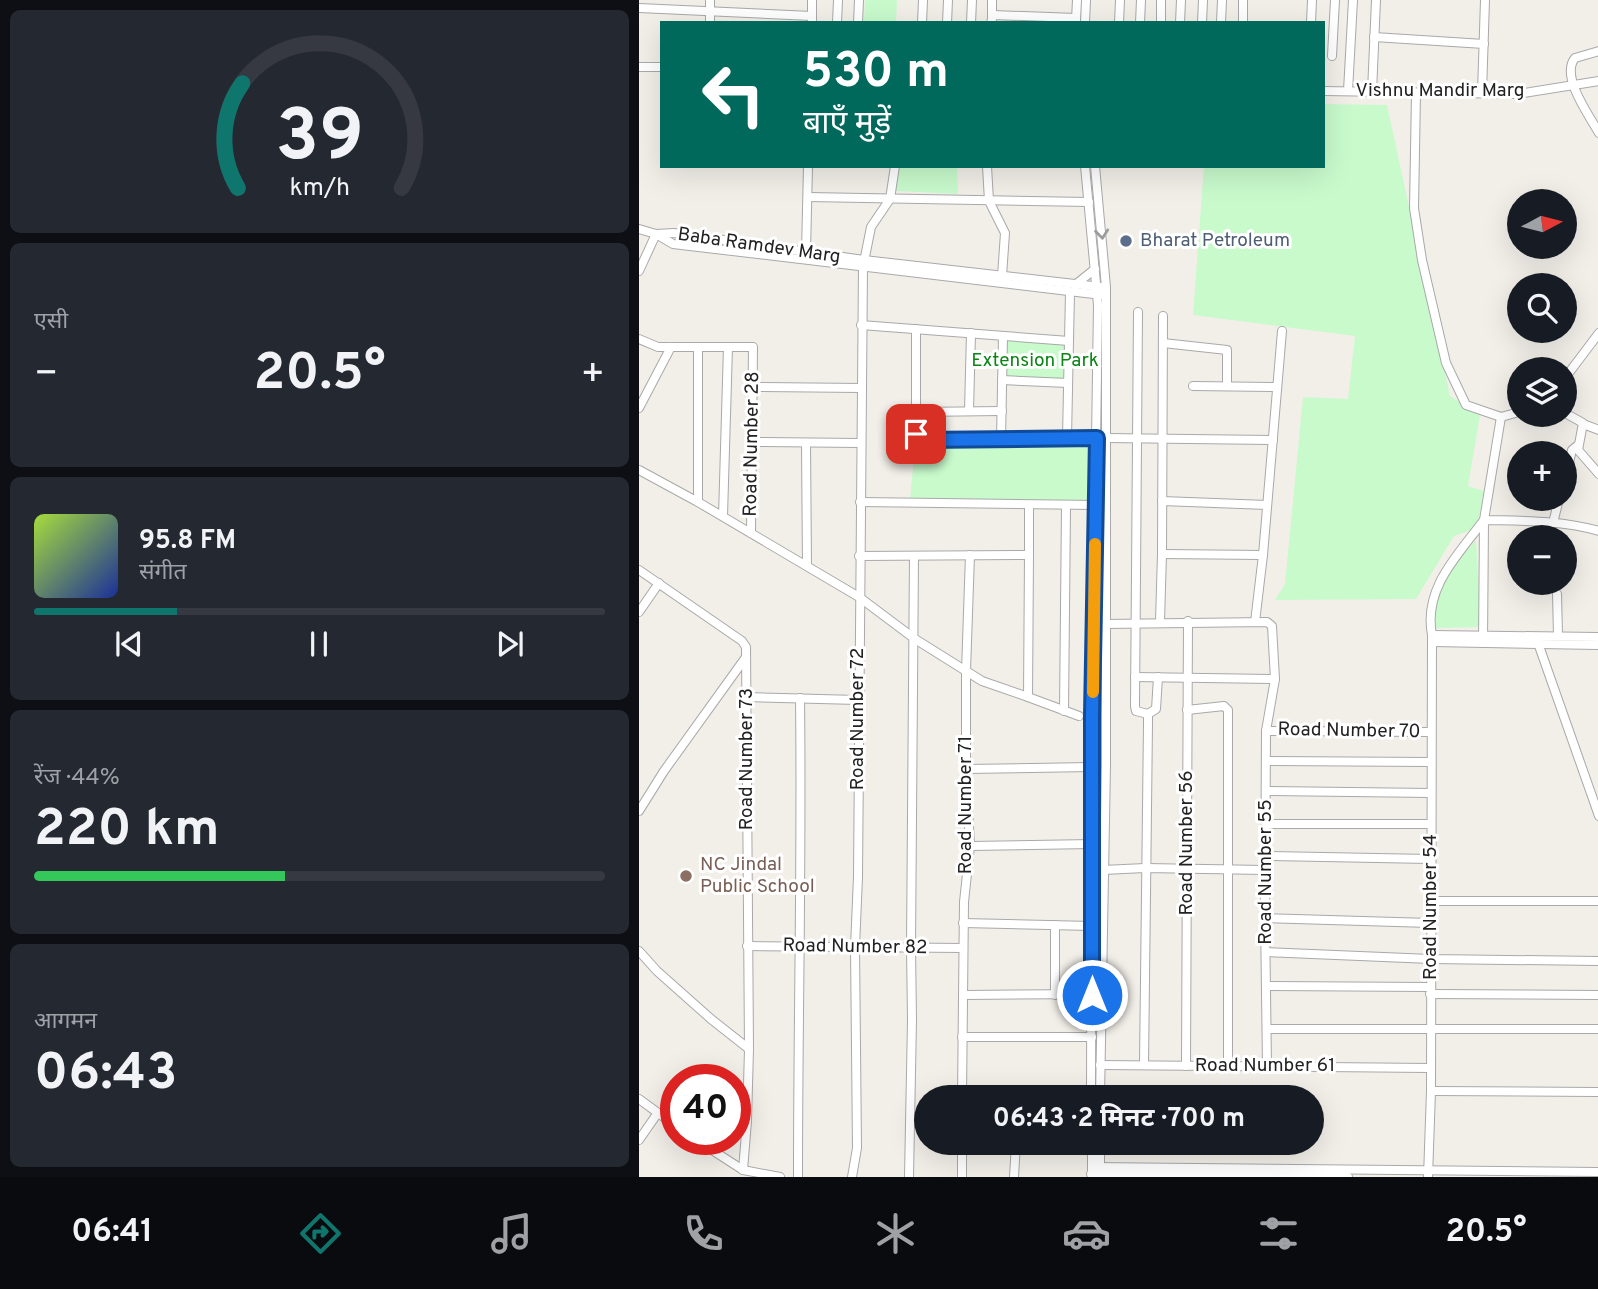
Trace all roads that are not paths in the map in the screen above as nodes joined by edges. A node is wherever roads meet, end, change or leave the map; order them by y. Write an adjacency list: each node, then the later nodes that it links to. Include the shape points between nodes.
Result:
1 (639, 0): 24 (street)
2 (710, 0): 25 (street)
3 (812, 0): 26 (street)
4 (838, 0): 30 (street)
5 (859, 0): 31 (street)
6 (923, 0): 32 (street)
7 (948, 0): 33 (street)
8 (972, 0): 34 (street)
9 (992, 0): 27 (street)
10 (1077, 0): 28 (street)
11 (1086, 0): 35 (street)
12 (1120, 0): 36 (street)
13 (1141, 0): 37 (street)
14 (1162, 0): 38 (street)
15 (1181, 0): 39 (street)
16 (1203, 0): 40 (street)
17 (1222, 0): 41 (street)
18 (1243, 0): 42 (street)
19 (1312, 0): 43 (street)
20 (1335, 0): 47 (street)
21 (1354, 0): 53 (street)
22 (1376, 0): 44 (street)
23 (1485, 0): 45 (street)
24 (639, 8): 25 (street)
25 (710, 11): 26 (street); 29 (street)
26 (812, 19)
27 (991, 19): 28 (street)
28 (1076, 20)
29 (710, 21)
30 (837, 21)
31 (858, 21)
32 (922, 21)
33 (947, 21)
34 (971, 21)
35 (1085, 21)
36 (1119, 21)
37 (1141, 21)
38 (1161, 21)
39 (1180, 21)
40 (1202, 21)
41 (1221, 21)
42 (1243, 21)
43 (1311, 21)
44 (1374, 37): 45 (street); 54 (street)
45 (1484, 44): 56 (street)
46 (1598, 51): 51 (street, via 1571,62)
47 (1332, 56)
48 (639, 67): 49 (street)
49 (660, 67)
50 (1598, 81): 51 (street, Vishnu Mandir Marg)
51 (1572, 85): 56 (street, Vishnu Mandir Marg, via 1518,94); 57 (street)
52 (1325, 91): 53 (street, Vishnu Mandir Marg)
53 (1348, 91): 54 (street, Vishnu Mandir Marg)
54 (1372, 92): 55 (street, Vishnu Mandir Marg)
55 (1416, 93): 56 (street, Vishnu Mandir Marg); 103 (street, via 1414,208 1446,363 1466,405)
56 (1482, 93)
57 (1598, 133)
58 (808, 168): 63 (street)
59 (895, 168): 64 (street)
60 (987, 168): 65 (street)
61 (1085, 168): 66 (street)
62 (1095, 168): 75 (street, one-way to 75)
63 (808, 197): 64 (street); 69 (street)
64 (890, 199): 65 (street); 70 (street, Road Number 72, via 871,227)
65 (989, 201): 66 (street); 73 (street, via 1005,233)
66 (1089, 202): 71 (street)
67 (639, 229): 68 (street)
68 (656, 234): 69 (street, Baba Ramdev Marg); 70 (street, Baba Ramdev Marg, via 673,244); 72 (street)
69 (806, 252): 70 (street, Baba Ramdev Marg)
70 (863, 264): 73 (street, Baba Ramdev Marg); 74 (street, Baba Ramdev Marg); 78 (street, Road Number 72)
71 (1095, 269): 74 (street); 75 (street)
72 (639, 271)
73 (1002, 276): 74 (street, Baba Ramdev Marg)
74 (1073, 288): 75 (street, Baba Ramdev Marg); 85 (street)
75 (1102, 291): 108 (street)
76 (1138, 312): 110 (street)
77 (1163, 316): 86 (street)
78 (861, 325): 79 (street); 97 (street, Road Number 72)
79 (916, 329): 81 (street); 101 (street)
80 (1282, 331): 96 (street)
81 (971, 333): 83 (street); 99 (street)
82 (1598, 333): 90 (street)
83 (1003, 336): 85 (street); 91 (street)
84 (639, 339): 87 (street, Road Number 28)
85 (1069, 341): 92 (street)
86 (1163, 343): 94 (street, via 1226,350); 111 (street)
87 (671, 347): 88 (street, Road Number 28); 98 (street)
88 (698, 347): 89 (street, Road Number 28); 120 (street)
89 (728, 347): 95 (street, Road Number 28, via 753,347); 127 (street)
90 (1577, 362)
91 (1002, 380): 92 (street); 100 (street)
92 (1068, 383): 107 (street)
93 (1193, 386): 94 (street)
94 (1227, 386): 96 (street)
95 (753, 387): 97 (street); 113 (street, Road Number 28)
96 (1277, 387): 112 (street)
97 (861, 388): 115 (street, Road Number 72)
98 (639, 408)
99 (969, 411): 100 (street); 101 (street)
100 (1002, 411): 109 (street)
101 (917, 412): 109 (street, via 916,434 922,440)
102 (1507, 415): 103 (street)
103 (1501, 417): 128 (street)
104 (1577, 419): 105 (street)
105 (1583, 424): 106 (street); 116 (street)
106 (1598, 430)
107 (1067, 438): 108 (street); 109 (street)
108 (1102, 438): 110 (street); 123 (street); 148 (street)
109 (1001, 439)
110 (1136, 439): 111 (street); 146 (street)
111 (1162, 439): 112 (street); 119 (street)
112 (1273, 440): 124 (street)
113 (752, 442): 114 (street); 131 (street, Road Number 28)
114 (806, 443): 115 (street); 138 (street)
115 (860, 443): 121 (street, Road Number 72)
116 (1577, 446): 118 (street)
117 (639, 470): 120 (street)
118 (1598, 474)
119 (1162, 501): 124 (street); 132 (street)
120 (698, 502): 127 (street)
121 (860, 502): 122 (street); 136 (street, Road Number 72)
122 (1029, 505): 125 (street); 134 (street)
123 (1095, 505): 125 (street); 174 (street)
124 (1267, 505): 135 (street)
125 (1066, 506): 167 (street)
126 (1556, 511): 129 (street)
127 (723, 516): 131 (street)
128 (1484, 520): 129 (street); 152 (street, Road Number 54, via 1434,590); 153 (street)
129 (1553, 523): 130 (street)
130 (1598, 531)
131 (751, 533): 138 (street)
132 (1162, 554): 135 (street); 144 (street)
133 (970, 555): 134 (street); 137 (street); 157 (street, Road Number 71)
134 (1029, 555): 163 (street)
135 (1263, 555): 147 (street)
136 (859, 556): 137 (street); 142 (street, Road Number 72)
137 (914, 556): 151 (street)
138 (807, 566): 142 (street)
139 (639, 570): 140 (street)
140 (659, 583): 143 (street); 156 (street, via 742,640)
141 (1557, 595): 149 (street)
142 (859, 597): 151 (street); 165 (street, Road Number 72)
143 (639, 612)
144 (1159, 621): 145 (street); 146 (street)
145 (1188, 621): 147 (street); 160 (street, Road Number 56)
146 (1135, 622): 148 (street); 158 (street)
147 (1255, 622): 161 (street, Road Number 55, via 1272,626)
148 (1105, 624): 189 (street)
149 (1558, 635): 150 (street); 153 (street)
150 (1598, 637)
151 (914, 639): 157 (street); 201 (street)
152 (1432, 639): 153 (street); 171 (street, Road Number 54)
153 (1483, 639): 154 (street)
154 (1538, 643): 155 (street); 179 (street)
155 (1598, 645)
156 (746, 657): 162 (street, Road Number 73); 178 (street)
157 (966, 671): 163 (street); 175 (street, Road Number 71)
158 (1135, 677): 159 (street); 168 (street, via 1136,711)
159 (1158, 677): 160 (street); 168 (street, via 1156,709)
160 (1187, 677): 161 (street); 166 (street, Road Number 56)
161 (1275, 679): 170 (street, Road Number 55)
162 (746, 697): 164 (street); 198 (street, Road Number 73)
163 (1028, 697): 167 (street)
164 (800, 698): 165 (street); 199 (street)
165 (858, 700): 200 (street, Road Number 72)
166 (1187, 710): 187 (street, Road Number 56); 188 (street, via 1228,708)
167 (1064, 711): 169 (street)
168 (1148, 714): 186 (street)
169 (1079, 716)
170 (1266, 730): 171 (street, Road Number 70); 172 (street, Road Number 55)
171 (1431, 732): 173 (street, Road Number 54)
172 (1267, 761): 173 (street); 176 (street, Road Number 55)
173 (1431, 762): 177 (street, Road Number 54)
174 (1092, 767): 175 (street); 182 (street)
175 (966, 769): 183 (street, Road Number 71)
176 (1266, 791): 177 (street); 180 (street, Road Number 55)
177 (1431, 793): 181 (street, Road Number 54)
178 (639, 811)
179 (1598, 816)
180 (1266, 824): 181 (street); 184 (street, Road Number 55)
181 (1431, 824): 185 (street, Road Number 54)
182 (1093, 844): 183 (street); 197 (street)
183 (970, 846): 194 (street, Road Number 71)
184 (1266, 856): 185 (street); 190 (street, Road Number 55)
185 (1430, 859): 191 (street, Road Number 54)
186 (1145, 868): 187 (street); 189 (street); 220 (street)
187 (1186, 869): 188 (street); 221 (street, Road Number 56)
188 (1228, 869): 190 (street); 222 (street)
189 (1103, 870): 219 (street)
190 (1265, 870): 193 (street, Road Number 55)
191 (1431, 901): 192 (street); 195 (street, Road Number 54)
192 (1598, 901)
193 (1265, 918): 195 (street); 204 (street, Road Number 55)
194 (963, 923): 196 (street); 202 (street, Road Number 71)
195 (1430, 923): 205 (street, Road Number 54)
196 (1055, 925): 197 (street); 210 (street)
197 (1092, 926): 211 (street)
198 (747, 946): 199 (street, Road Number 82); 218 (street, Road Number 73)
199 (798, 946): 200 (street, Road Number 82); 245 (street)
200 (855, 947): 201 (street, Road Number 82); 246 (street, Road Number 72, via 857,1148)
201 (911, 947): 202 (street, Road Number 82); 247 (street)
202 (963, 948): 209 (street, Road Number 71)
203 (639, 951): 218 (street)
204 (1266, 953): 205 (street); 207 (street, Road Number 55)
205 (1431, 959): 206 (street); 208 (street, Road Number 54)
206 (1598, 961)
207 (1266, 986): 208 (street); 213 (street, Road Number 55)
208 (1430, 990): 212 (street); 214 (street, Road Number 54)
209 (963, 995): 210 (street); 216 (street, Road Number 71)
210 (1055, 995): 211 (street)
211 (1092, 995): 217 (street)
212 (1598, 995)
213 (1267, 1029): 214 (street); 223 (street, Road Number 55)
214 (1430, 1029): 215 (street); 224 (street, Road Number 54)
215 (1598, 1029)
216 (962, 1037): 217 (street); 225 (street, Road Number 71)
217 (1092, 1037): 226 (street)
218 (749, 1049): 239 (street, Road Number 73)
219 (1100, 1065): 220 (street, Road Number 61); 227 (street)
220 (1144, 1065): 221 (street, Road Number 61)
221 (1186, 1066): 222 (street, Road Number 61)
222 (1228, 1066): 223 (street, Road Number 61)
223 (1267, 1066): 224 (street, Road Number 61)
224 (1430, 1068): 228 (street, Road Number 54)
225 (962, 1085)
226 (1091, 1085)
227 (1100, 1085)
228 (1431, 1091): 229 (street); 242 (street, Road Number 54)
229 (1598, 1092)
230 (639, 1099): 231 (street)
231 (657, 1114): 232 (street); 233 (street)
232 (660, 1116)
233 (639, 1140)
234 (720, 1155): 239 (street)
235 (962, 1155): 248 (street)
236 (1015, 1155): 249 (street)
237 (1094, 1155): 241 (street)
238 (1098, 1155): 241 (street)
239 (743, 1170): 244 (street)
240 (1598, 1171): 243 (street)
241 (1096, 1173): 242 (street); 250 (street)
242 (1428, 1174): 243 (street)
243 (1555, 1174)
244 (780, 1177)
245 (798, 1177)
246 (852, 1177)
247 (909, 1177)
248 (962, 1177)
249 (1014, 1177)
250 (1348, 1177)

